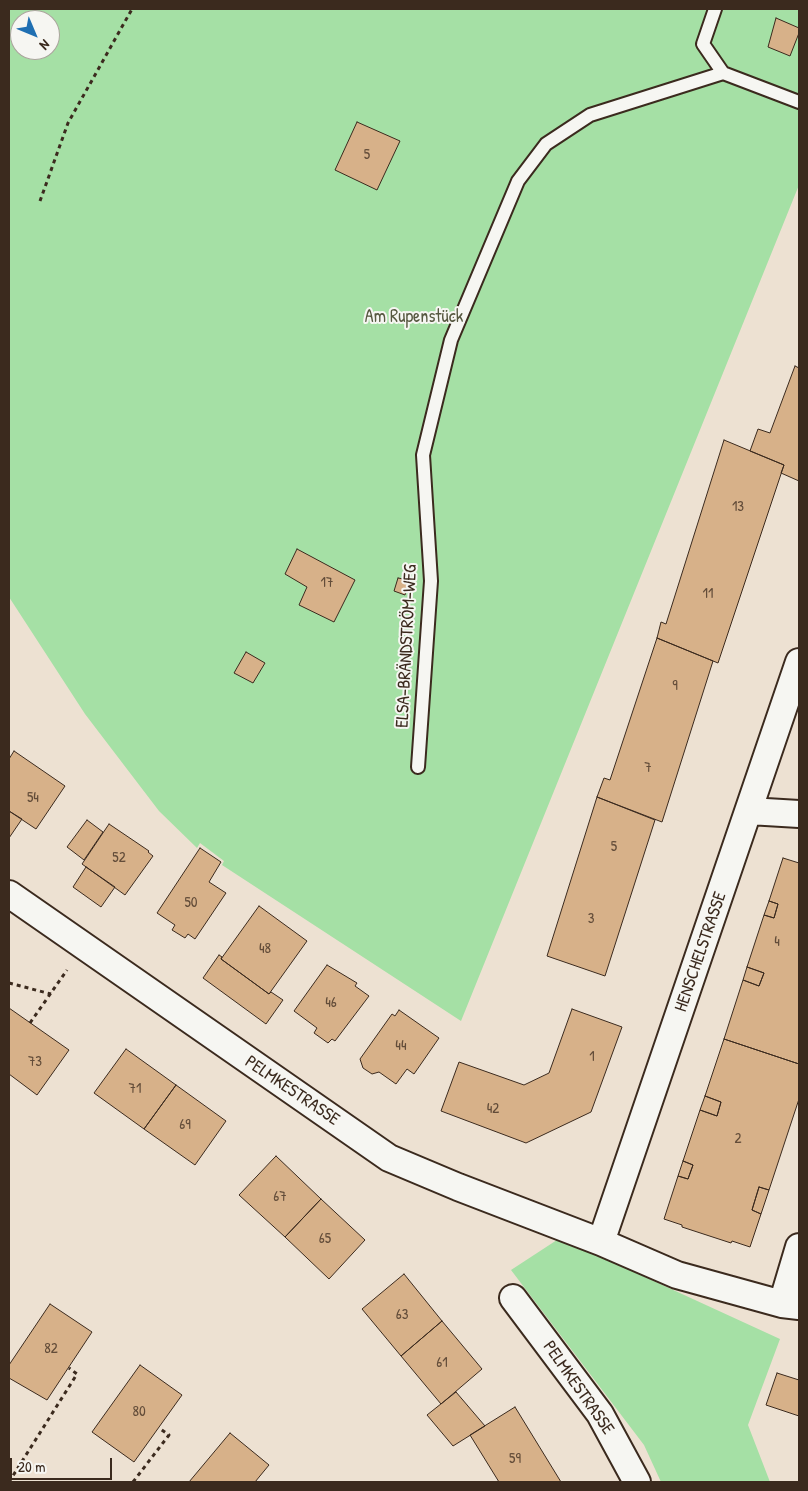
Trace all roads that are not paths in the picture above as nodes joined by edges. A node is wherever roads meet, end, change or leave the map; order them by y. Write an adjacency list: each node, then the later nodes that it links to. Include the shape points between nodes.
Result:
1 (715, 9): 2 (lane, via 703,44)
2 (723, 73): 3 (lane); 5 (lane, ELSA-BRÄNDSTRÖM-WEG, via 590,115 546,144 518,181 451,340 423,456 431,581)
3 (799, 102)
4 (799, 662): 6 (street, HENSCHELSTRASSE)
5 (418, 767)
6 (749, 811): 7 (street); 9 (street, HENSCHELSTRASSE)
7 (799, 814)
8 (9, 894): 9 (street, PELMKESTRASSE, via 388,1158)
9 (601, 1242): 12 (street, PELMKESTRASSE, via 678,1275)
10 (799, 1247): 12 (street)
11 (513, 1298): 13 (street, PELMKESTRASSE, via 600,1414)
12 (790, 1305)
13 (637, 1482)

